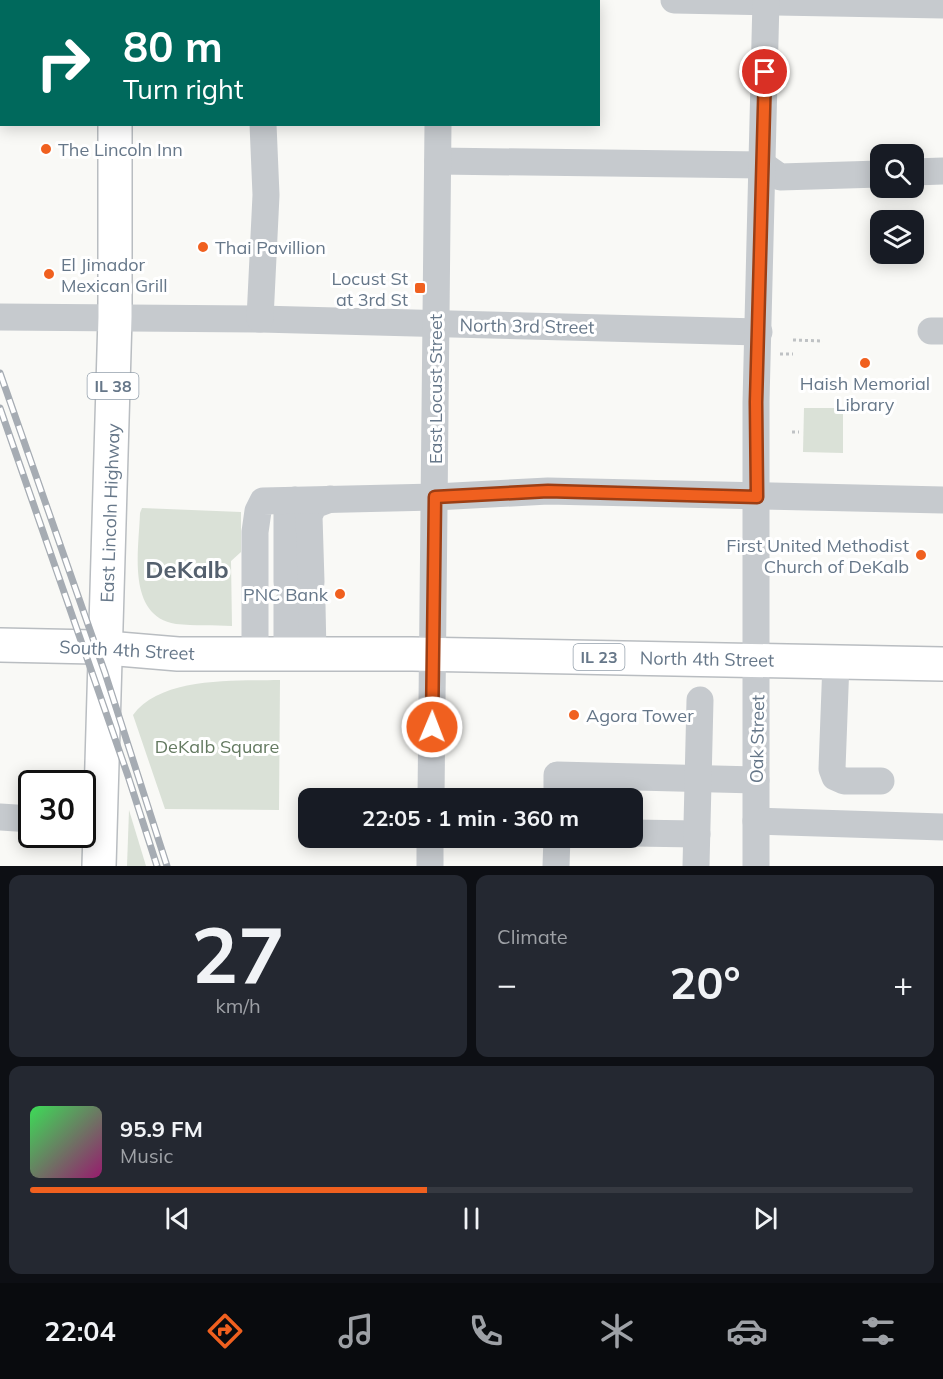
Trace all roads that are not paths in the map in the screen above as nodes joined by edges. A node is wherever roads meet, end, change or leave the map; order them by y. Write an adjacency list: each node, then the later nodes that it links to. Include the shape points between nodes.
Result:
1 (674, 0): 2 (street)
2 (766, 1): 3 (street); 8 (street, Oak Street)
3 (943, 5)
4 (115, 126): 13 (main road, East Lincoln Highway / IL 38)
5 (262, 126): 14 (street, via 266,195)
6 (438, 126): 7 (street, East Locust Street)
7 (438, 160): 8 (street); 15 (street, East Locust Street)
8 (763, 165): 11 (street, via 780,177); 16 (street, Oak Street)
9 (943, 171): 10 (street)
10 (924, 172)
11 (870, 174)
12 (0, 316): 13 (street, North 3rd Street)
13 (115, 317): 14 (street, North 3rd Street); 22 (main road, East Lincoln Highway / IL 38)
14 (260, 319): 15 (street, North 3rd Street)
15 (436, 324): 16 (street, North 3rd Street); 17 (street, East Locust Street)
16 (759, 332): 18 (street, Oak Street)
17 (435, 497): 18 (street, via 548,491); 19 (street); 24 (street, East Locust Street)
18 (757, 497): 20 (street); 25 (street, Oak Street)
19 (311, 500): 23 (street, via 314,505 309,516); 23 (street, via 263,501 255,532)
20 (943, 500)
21 (0, 645): 22 (main road, South 4th Street / IL 23)
22 (106, 647): 23 (main road, South 4th Street / IL 23, via 167,653); 29 (main road, East Lincoln Highway / IL 38)
23 (291, 654): 24 (main road, North 4th Street / IL 23)
24 (432, 654): 25 (main road, North 4th Street / IL 23); 33 (street, East Locust Street)
25 (757, 660): 26 (main road, North 4th Street / IL 23); 31 (street, Oak Street)
26 (836, 662): 27 (main road, North 4th Street / IL 23); 32 (street, via 832,769 835,777 844,781)
27 (943, 664)
28 (700, 700): 30 (street)
29 (96, 771)
30 (698, 778): 31 (street); 34 (street, via 557,775); 40 (street)
31 (756, 780): 37 (street, Oak Street)
32 (881, 781)
33 (431, 788)
34 (557, 788)
35 (0, 817): 36 (street)
36 (18, 818)
37 (756, 822): 38 (street); 48 (street, Oak Street)
38 (943, 827)
39 (643, 833): 40 (street)
40 (697, 834): 47 (street)
41 (96, 847): 44 (main road, East Lincoln Highway / IL 38)
42 (430, 848): 45 (street)
43 (557, 848): 46 (street)
44 (99, 866)
45 (430, 866)
46 (556, 866)
47 (696, 866)
48 (756, 866)

